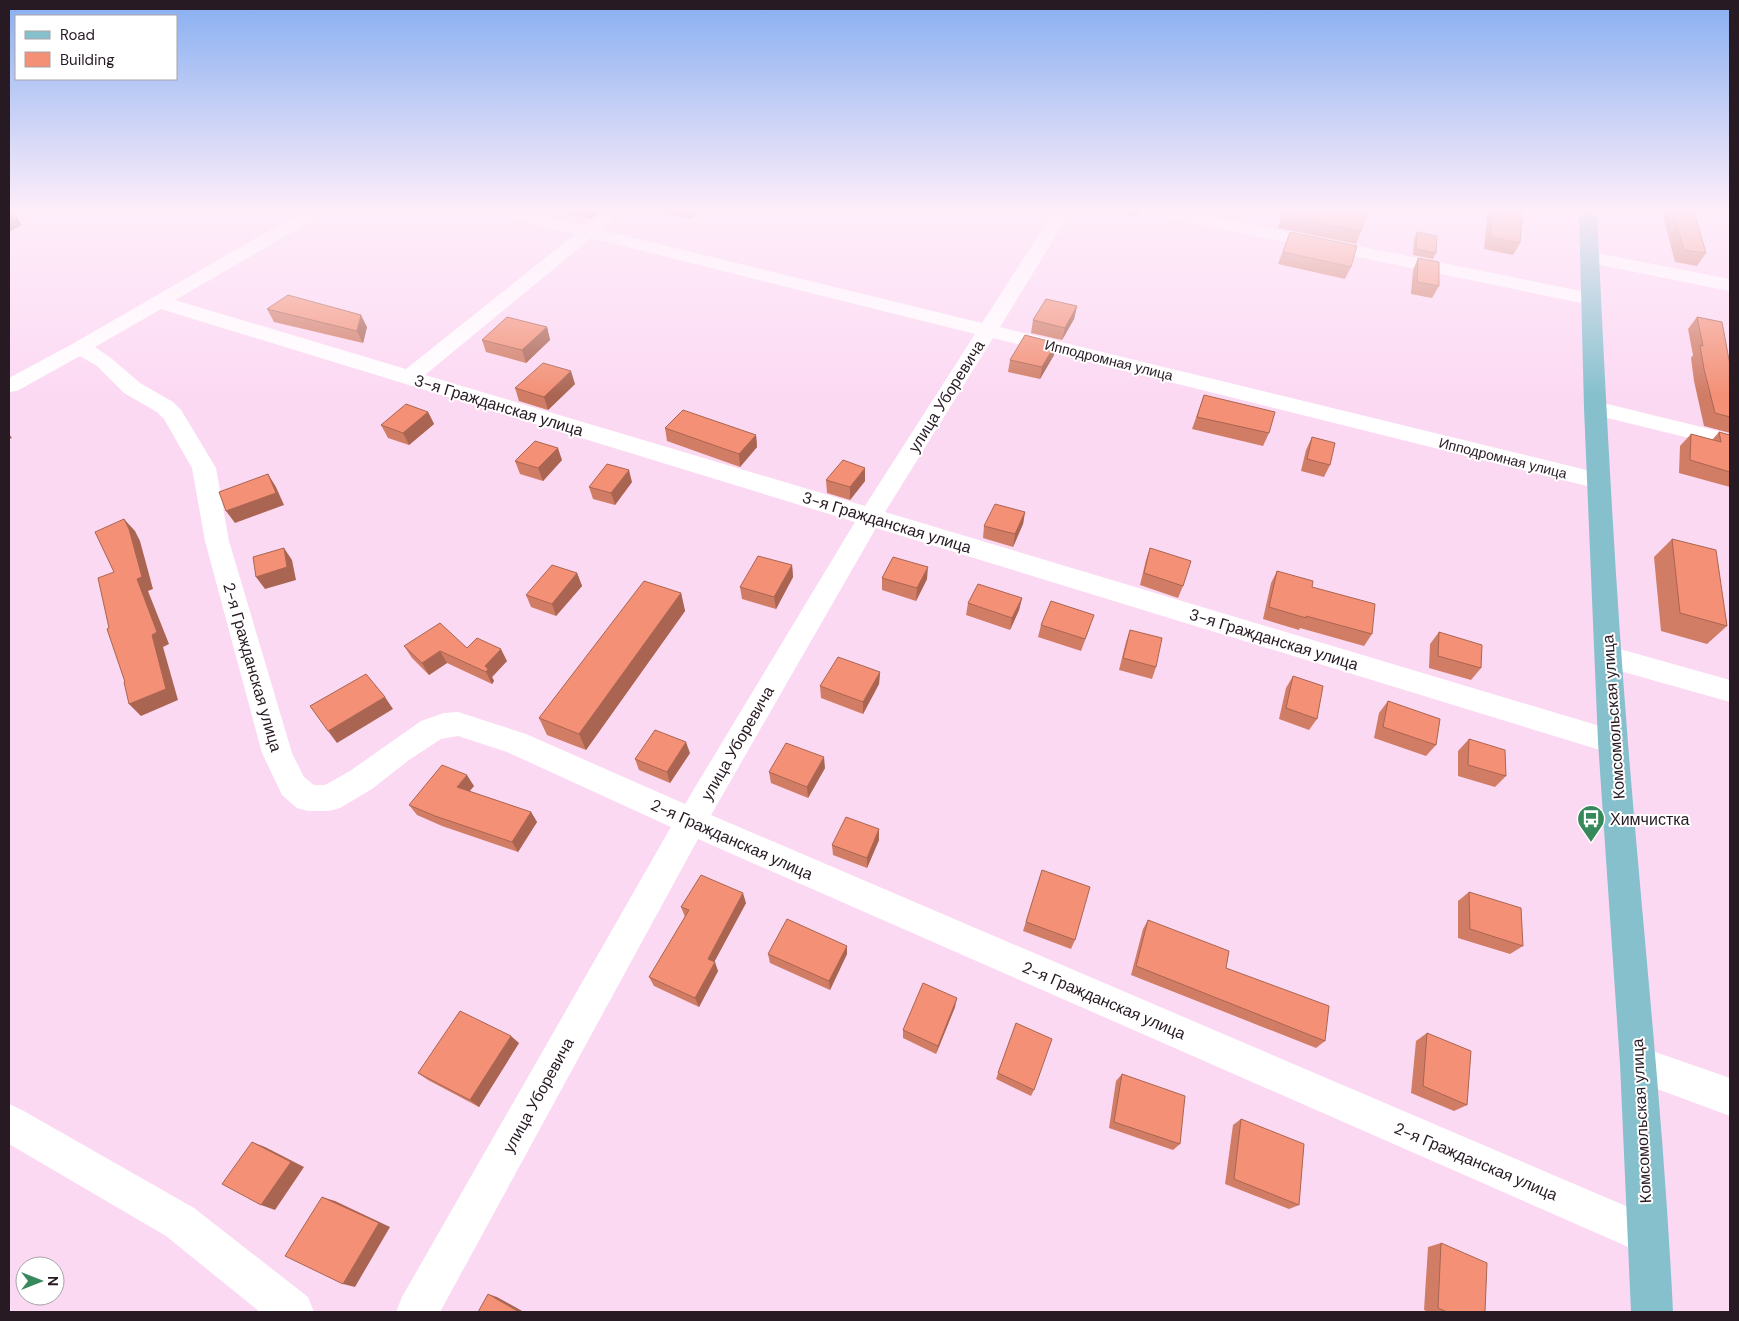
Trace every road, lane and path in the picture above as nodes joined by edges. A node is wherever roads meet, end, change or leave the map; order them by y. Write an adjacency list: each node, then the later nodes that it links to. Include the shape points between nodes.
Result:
1 (210, 273): 10 (street)
2 (539, 273): 13 (street)
3 (754, 273): 11 (street, Ипподромная улица)
4 (1024, 273): 11 (street, улица Уборевича)
5 (1462, 273): 9 (street)
6 (1590, 273): 9 (main road, Комсомольская улица)
7 (1666, 273): 8 (street)
8 (1730, 285)
9 (1591, 299): 15 (main road, Комсомольская улица)
10 (160, 302): 12 (street); 13 (street, 3-я Гражданская улица)
11 (987, 330): 17 (street, Ипподромная улица); 18 (street, улица Уборевича)
12 (81, 347): 14 (street); 22 (street, 2-я Гражданская улица, via 104,362 132,388 165,407 204,468 217,542 277,753 293,786 308,798 328,798 361,780 431,730 458,724 516,743)
13 (408, 378): 18 (street, 3-я Гражданская улица)
14 (9, 386)
15 (1595, 408): 16 (street); 17 (main road, Комсомольская улица)
16 (1730, 441)
17 (1599, 481): 19 (main road, Комсомольская улица)
18 (870, 517): 21 (street, 3-я Гражданская улица); 22 (street, улица Уборевича)
19 (1609, 657): 20 (street); 21 (main road, Комсомольская улица)
20 (1730, 691)
21 (1613, 742): 23 (main road, Комсомольская улица)
22 (691, 821): 26 (street, 2-я Гражданская улица); 28 (street, улица Уборевича)
23 (1638, 1064): 24 (street); 26 (main road, Комсомольская улица)
24 (1730, 1097)
25 (9, 1123): 27 (street, via 180,1222)
26 (1647, 1234): 29 (main road, Комсомольская улица)
27 (292, 1312)
28 (417, 1312)
29 (1652, 1312)

